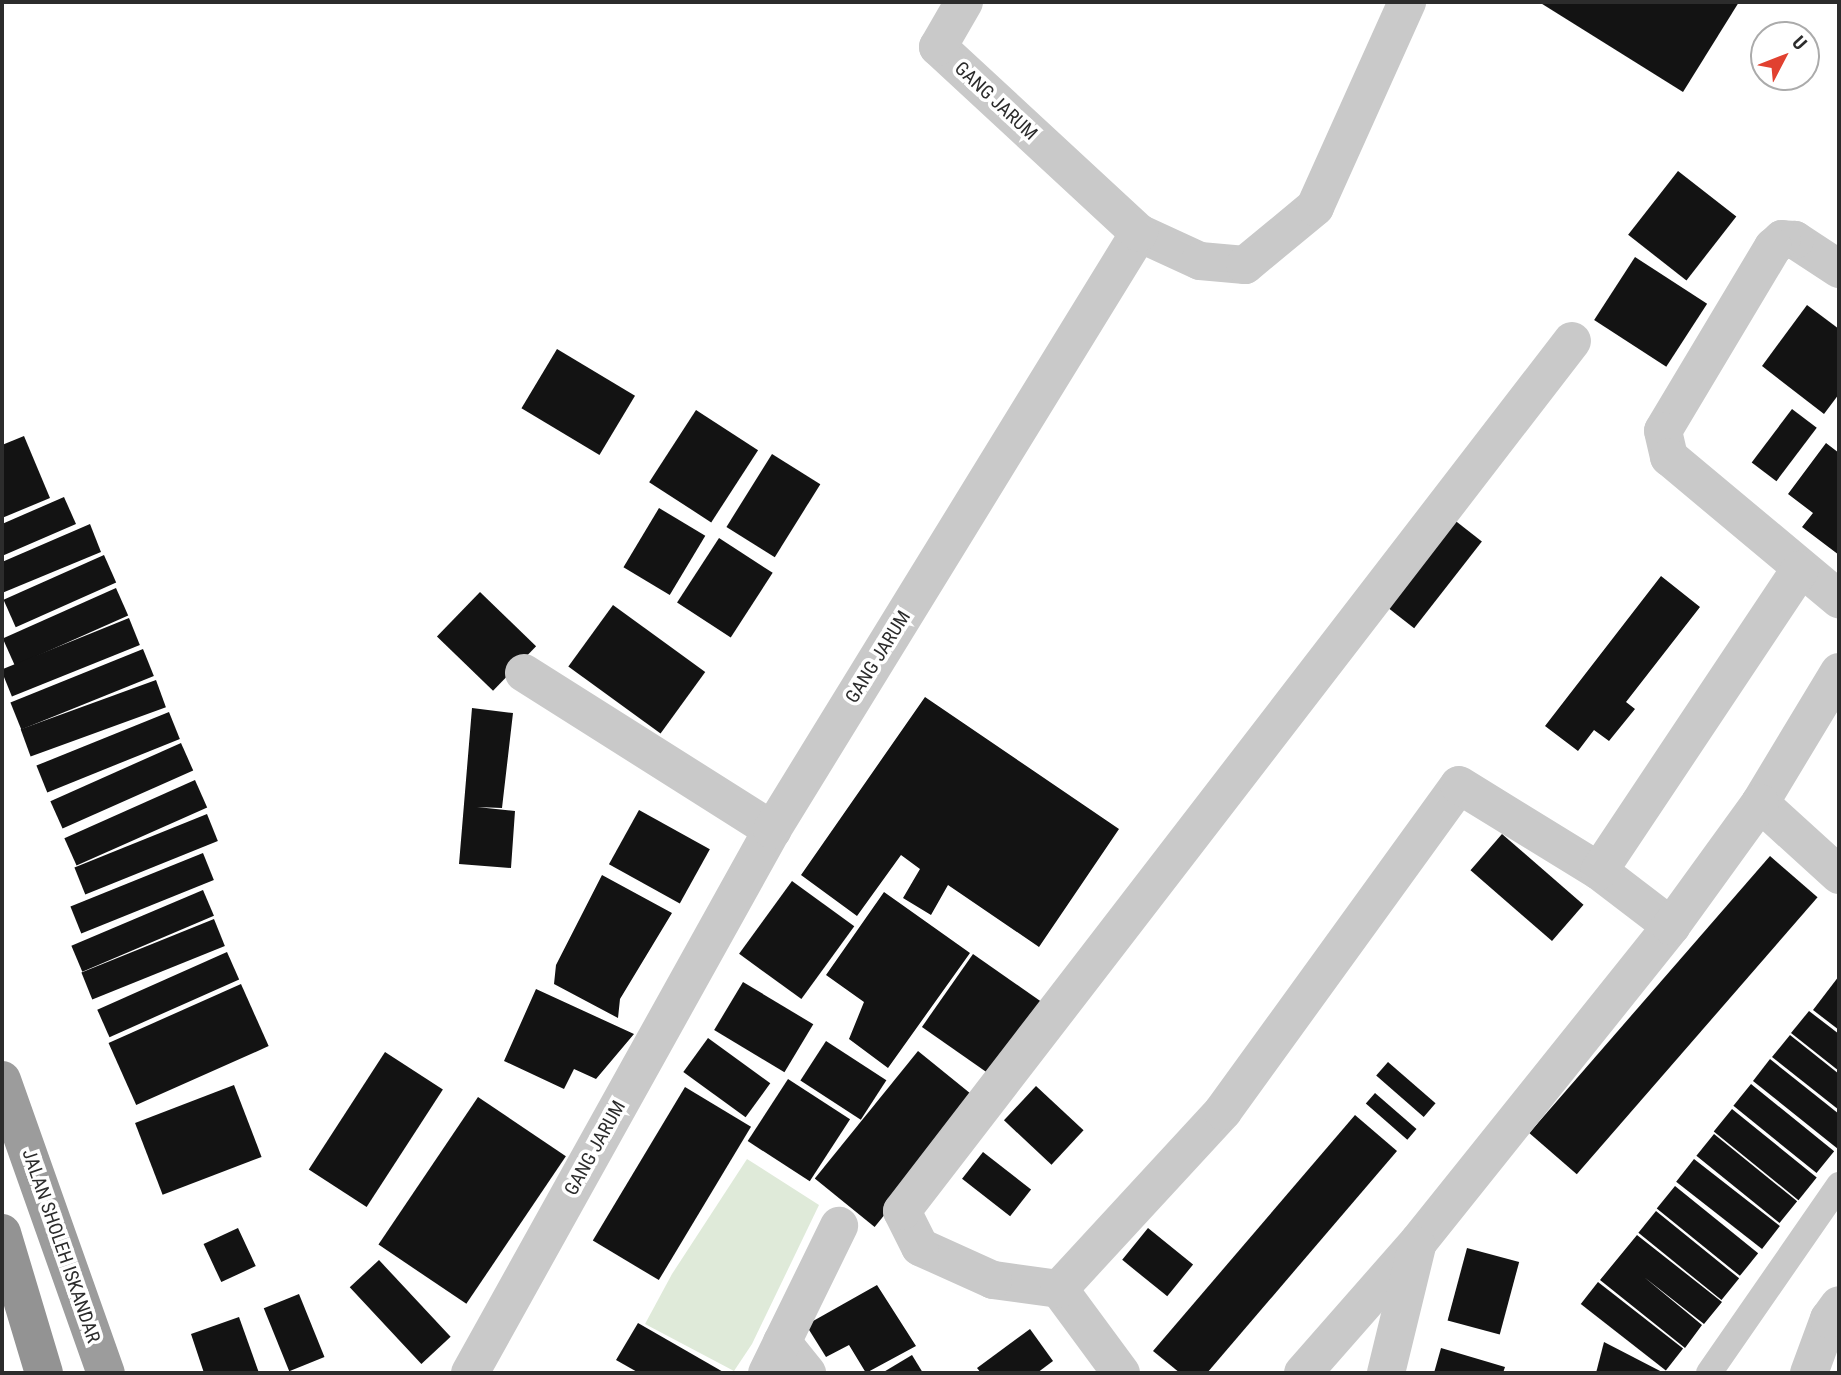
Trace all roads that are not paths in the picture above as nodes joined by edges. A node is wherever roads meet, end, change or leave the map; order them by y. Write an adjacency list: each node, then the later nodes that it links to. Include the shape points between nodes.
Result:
1 (964, 2): 3 (street, GANG JARUM, via 938,47)
2 (1407, 2): 3 (street, via 1315,206 1245,265 1200,261)
3 (1139, 233): 11 (street, GANG JARUM)
4 (1839, 269): 6 (street, via 1795,240 1782,239 1773,247 1663,430 1669,457)
5 (1572, 341): 20 (street, via 902,1211 920,1247 993,1280)
6 (1800, 570): 7 (street); 12 (street)
7 (1839, 599)
8 (1839, 672): 10 (street)
9 (524, 673): 11 (street)
10 (1760, 803): 13 (street); 14 (street)
11 (772, 830): 23 (street, GANG JARUM)
12 (1599, 871): 14 (street); 20 (street, via 1459,785 1223,1111)
13 (1839, 875)
14 (1671, 926): 19 (street)
15 (2, 1080): 25 (highway, JALAN SHOLEH ISKANDAR)
16 (1839, 1185): 30 (lane)
17 (839, 1226): 22 (street)
18 (2, 1233): 24 (highway)
19 (1419, 1241): 28 (street); 29 (street)
20 (1059, 1289): 27 (street)
21 (1839, 1305): 31 (street)
22 (775, 1358): 26 (street)
23 (473, 1372)
24 (44, 1373)
25 (106, 1373)
26 (807, 1373)
27 (1121, 1373)
28 (1303, 1373)
29 (1386, 1373)
30 (1709, 1373)
31 (1809, 1373)

